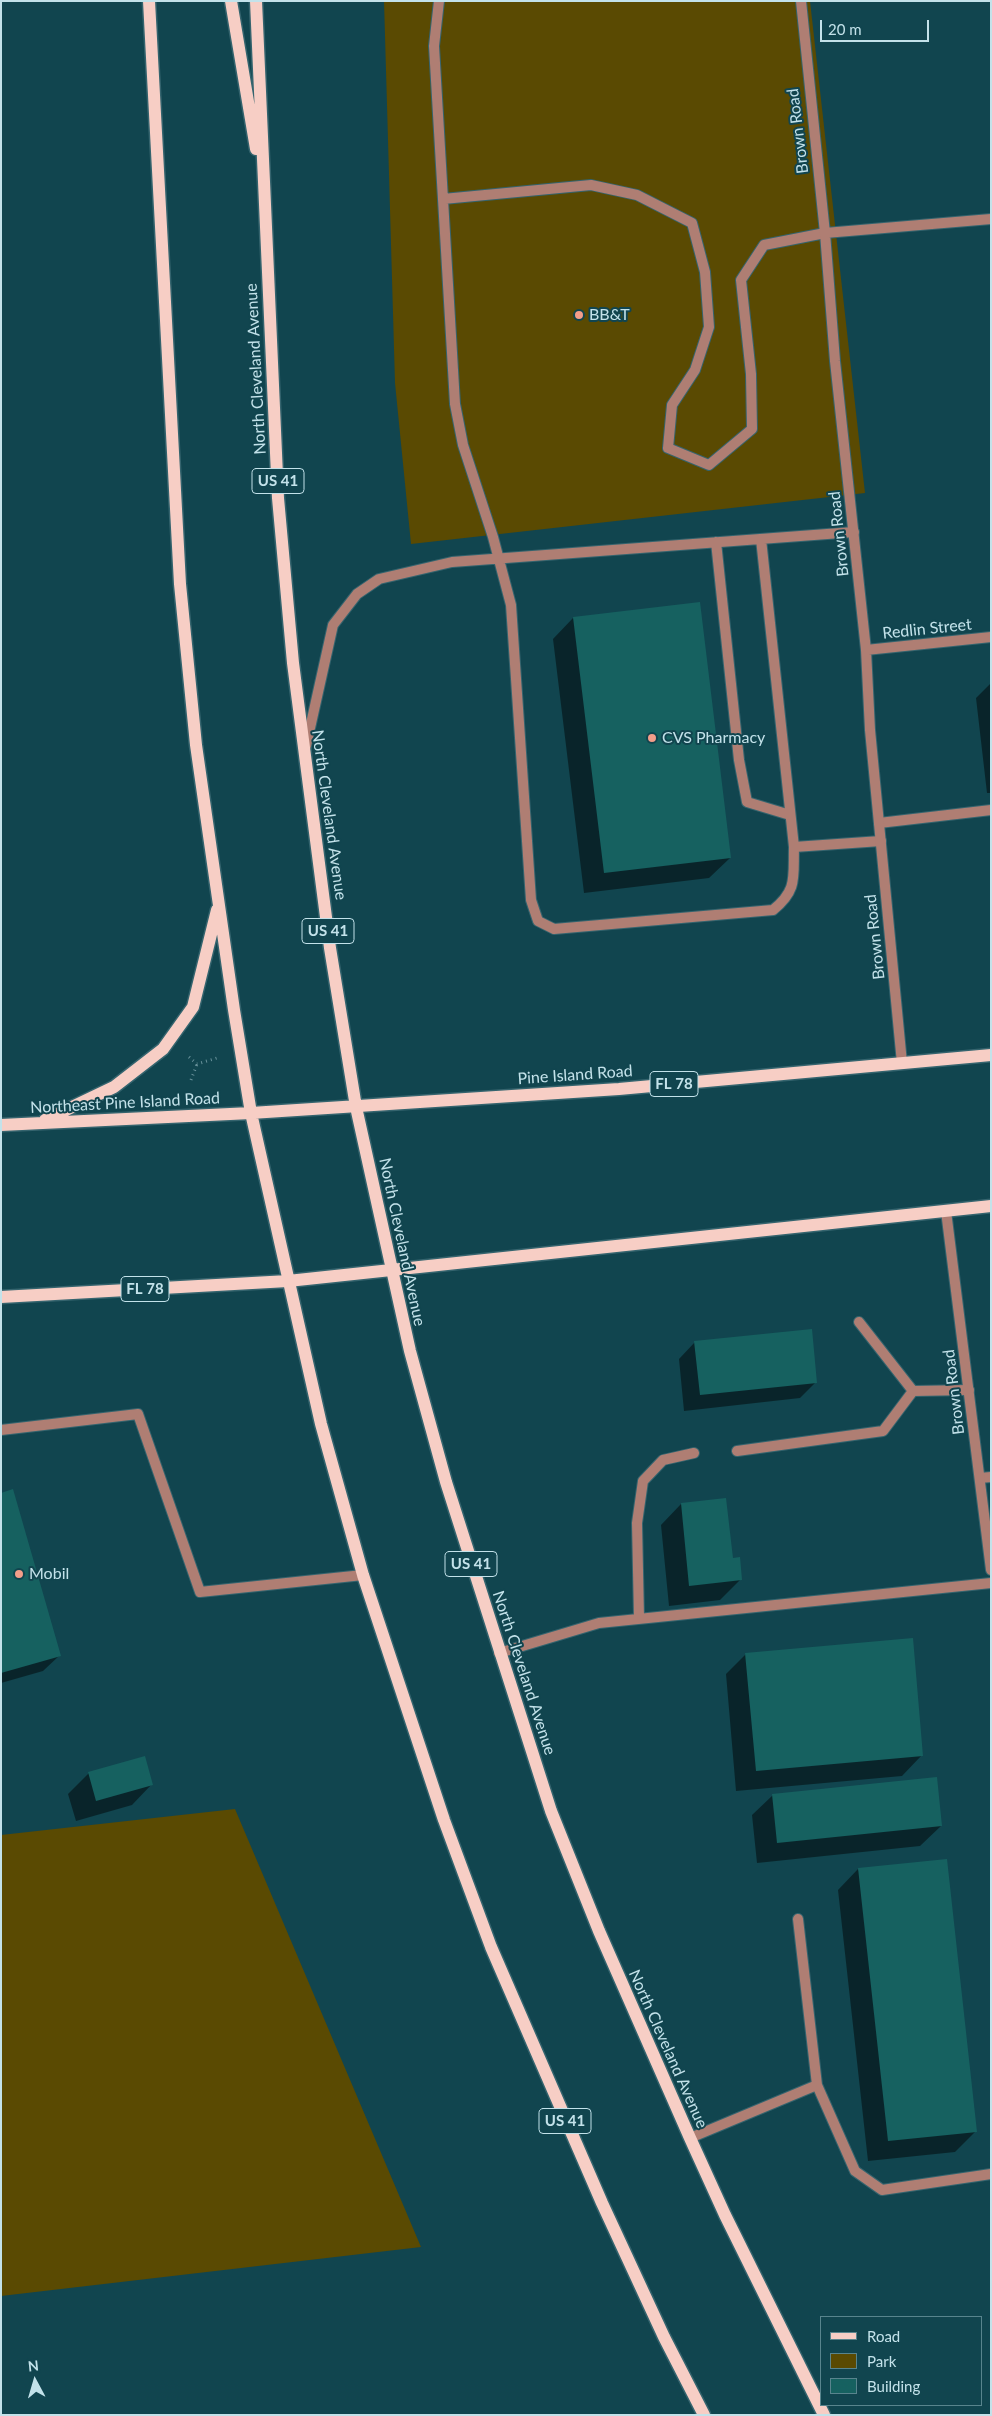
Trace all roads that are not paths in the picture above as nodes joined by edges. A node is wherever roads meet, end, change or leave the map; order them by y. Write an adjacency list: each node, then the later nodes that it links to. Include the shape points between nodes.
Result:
1 (149, 1): 22 (main road, US 41, via 180,584 196,745)
2 (231, 1): 7 (main road)
3 (256, 1): 7 (main road, North Cleveland Avenue / US 41)
4 (439, 1): 6 (street, via 434,46)
5 (801, 1): 9 (street, Brown Road)
6 (443, 199): 9 (street, via 591,185 637,195 692,224 705,272 709,327 695,370 672,405 668,448 709,465 752,429 751,374 741,280 764,245); 13 (street, via 455,404 463,445)
7 (265, 206): 16 (main road, North Cleveland Avenue / US 41, via 278,498)
8 (991, 219): 9 (street)
9 (825, 233): 10 (street, Brown Road)
10 (854, 532): 11 (street); 15 (street, Brown Road)
11 (761, 539): 12 (street); 18 (street)
12 (716, 542): 13 (street); 18 (street, via 739,760 747,802)
13 (498, 558): 16 (street, via 452,562 380,579 357,594 333,625); 21 (street, via 511,606 531,900 538,921 554,929 773,910 786,900 793,885)
14 (991, 638): 15 (street, Redlin Street)
15 (866, 650): 19 (street, Brown Road)
16 (304, 754): 25 (main road, North Cleveland Avenue / US 41, via 330,948)
17 (991, 810): 19 (street)
18 (790, 815): 21 (street)
19 (879, 823): 20 (street, Brown Road)
20 (881, 841): 21 (street); 24 (street, Brown Road)
21 (794, 847)
22 (218, 904): 26 (main road, US 41); 27 (main road, via 192,1007 163,1049 114,1087)
23 (991, 1055): 24 (main road, Pine Island Road / FL 78)
24 (902, 1063): 25 (main road, Pine Island Road / FL 78, via 619,1089)
25 (356, 1106): 26 (main road, Pine Island Road / FL 78); 31 (main road, North Cleveland Avenue / US 41)
26 (251, 1113): 27 (main road, Northeast Pine Island Road / FL 78); 32 (main road, US 41)
27 (38, 1124): 28 (main road, Northeast Pine Island Road / FL 78)
28 (1, 1125)
29 (991, 1206): 30 (main road, FL 78)
30 (946, 1211): 31 (main road, FL 78); 35 (street, Brown Road)
31 (392, 1270): 32 (main road, FL 78); 46 (main road, North Cleveland Avenue / US 41, via 410,1351 446,1482)
32 (288, 1282): 33 (main road, FL 78); 43 (main road, US 41, via 321,1424)
33 (1, 1297)
34 (859, 1322): 36 (street)
35 (969, 1390): 36 (street); 41 (street, Brown Road)
36 (913, 1391): 38 (street, via 883,1431)
37 (1, 1430): 43 (street, via 138,1414 200,1592)
38 (737, 1451)
39 (694, 1453): 45 (street, via 663,1460 643,1480 637,1523)
40 (991, 1477): 41 (street)
41 (980, 1478): 42 (street, Brown Road)
42 (991, 1570)
43 (363, 1575): 51 (main road, US 41, via 444,1820 491,1947 602,2204)
44 (991, 1583): 45 (street)
45 (639, 1618): 46 (street, via 599,1623)
46 (499, 1652): 49 (main road, North Cleveland Avenue / US 41, via 561,1836)
47 (798, 1919): 48 (street)
48 (817, 2085): 49 (street); 50 (street, via 855,2171 882,2190)
49 (690, 2138): 52 (main road, North Cleveland Avenue / US 41)
50 (991, 2174)
51 (704, 2415)
52 (824, 2415)

